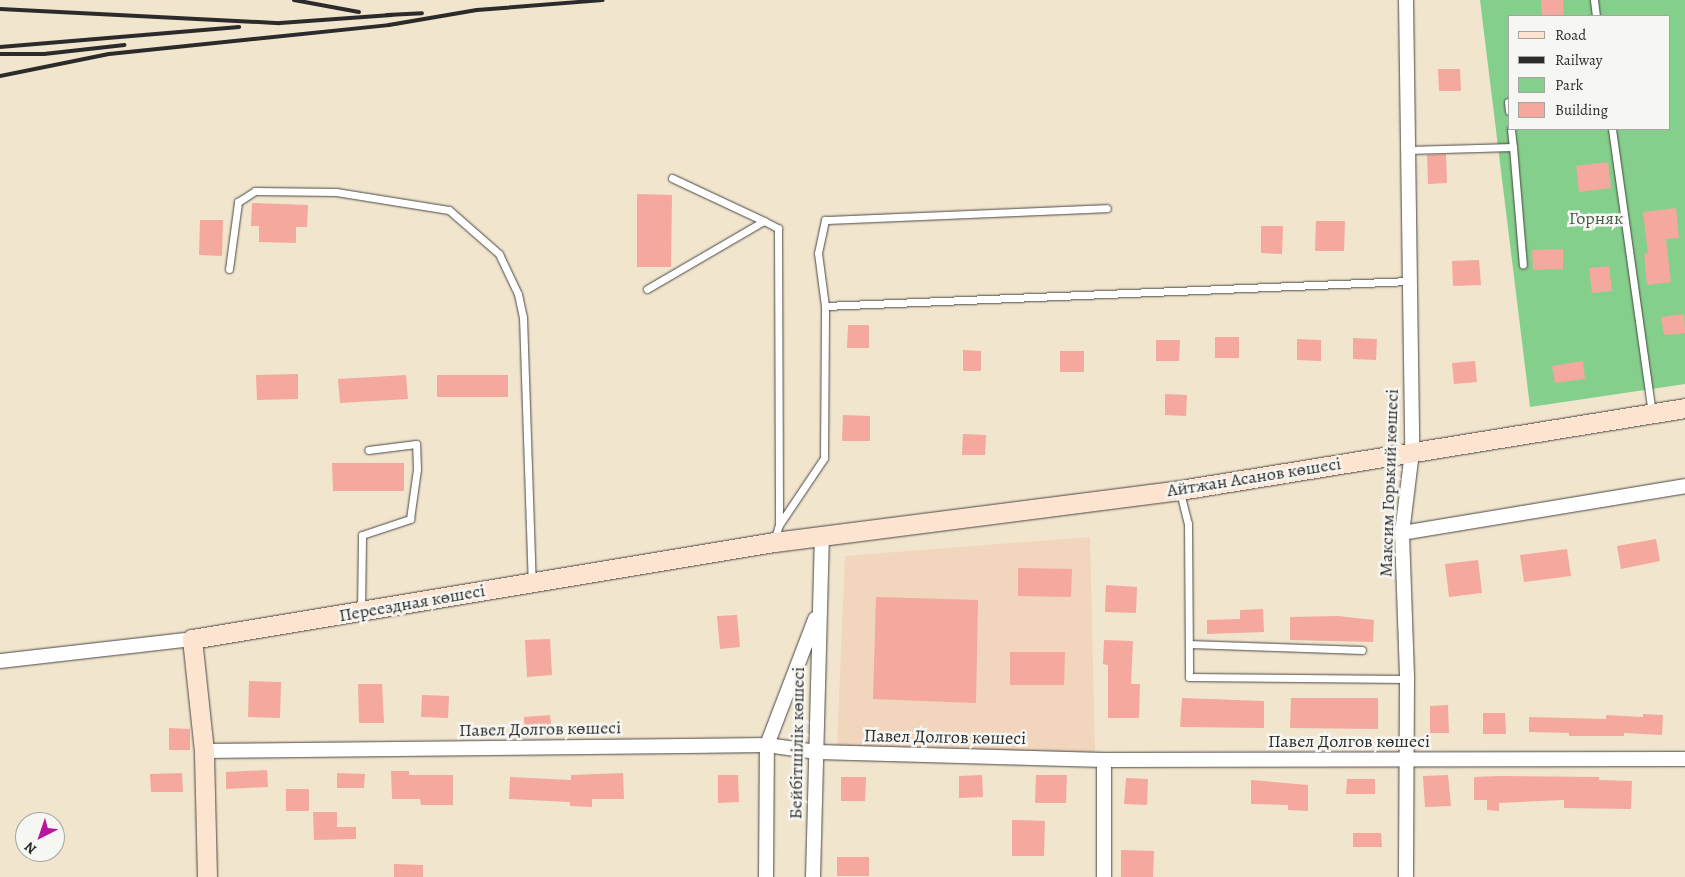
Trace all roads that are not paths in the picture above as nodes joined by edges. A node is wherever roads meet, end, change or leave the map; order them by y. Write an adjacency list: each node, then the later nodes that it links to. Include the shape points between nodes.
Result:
1 (1406, 0): 7 (street, Максим Горький көшесі)
2 (1594, 0): 3 (lane)
3 (1596, 15)
4 (1511, 130): 6 (lane)
5 (1612, 130): 17 (lane)
6 (1513, 147): 7 (lane); 11 (lane)
7 (1408, 150): 13 (street, Максим Горький көшесі)
8 (672, 178): 10 (lane)
9 (1107, 208): 15 (lane, via 825,220 818,253)
10 (764, 221): 14 (lane); 22 (lane, via 778,228)
11 (1523, 265)
12 (229, 269): 25 (lane, via 238,202 255,191 336,192 449,210 499,254 518,294 523,318)
13 (1410, 281): 15 (lane); 19 (street, Максим Горький көшесі)
14 (647, 289)
15 (825, 306): 22 (lane, via 824,458)
16 (1685, 408): 17 (street, Айтжан Асанов көшесі)
17 (1652, 412): 19 (street, Айтжан Асанов көшесі)
18 (368, 450): 26 (lane, via 416,444 417,470 410,518 362,535)
19 (1412, 452): 21 (street, Айтжан Асанов көшесі); 23 (street, Максим Горький көшесі)
20 (1685, 486): 23 (street)
21 (1180, 490): 24 (street, Айтжан Асанов көшесі); 29 (lane, via 1188,523)
22 (777, 533): 24 (street, Переездная көшесі); 25 (street, Переездная көшесі)
23 (1402, 533): 32 (street, Максим Горький көшесі)
24 (822, 536): 27 (street, Бейбітшілік көшесі)
25 (532, 582): 26 (street, Переездная көшесі)
26 (361, 611): 28 (street, Переездная көшесі)
27 (819, 611): 33 (street, Бейбітшілік көшесі); 35 (street, Бейбітшілік көшесі)
28 (192, 640): 31 (street, Переездная көшесі); 34 (street)
29 (1189, 644): 30 (lane); 32 (lane, via 1189,677)
30 (1362, 650)
31 (0, 661)
32 (1407, 679): 38 (street, Максим Горький көшесі)
33 (767, 746): 34 (street, Павел Долгов көшесі); 35 (street, Павел Долгов көшесі); 40 (street, Бейбітшілік көшесі)
34 (204, 750): 39 (street)
35 (817, 752): 37 (street, Павел Долгов көшесі); 41 (street, Бейбітшілік көшесі)
36 (1685, 759): 38 (street, Павел Долгов көшесі)
37 (1104, 760): 38 (street, Павел Долгов көшесі); 42 (street)
38 (1407, 760): 43 (street, Максим Горький көшесі)
39 (206, 877)
40 (766, 877)
41 (813, 877)
42 (1104, 877)
43 (1406, 877)

